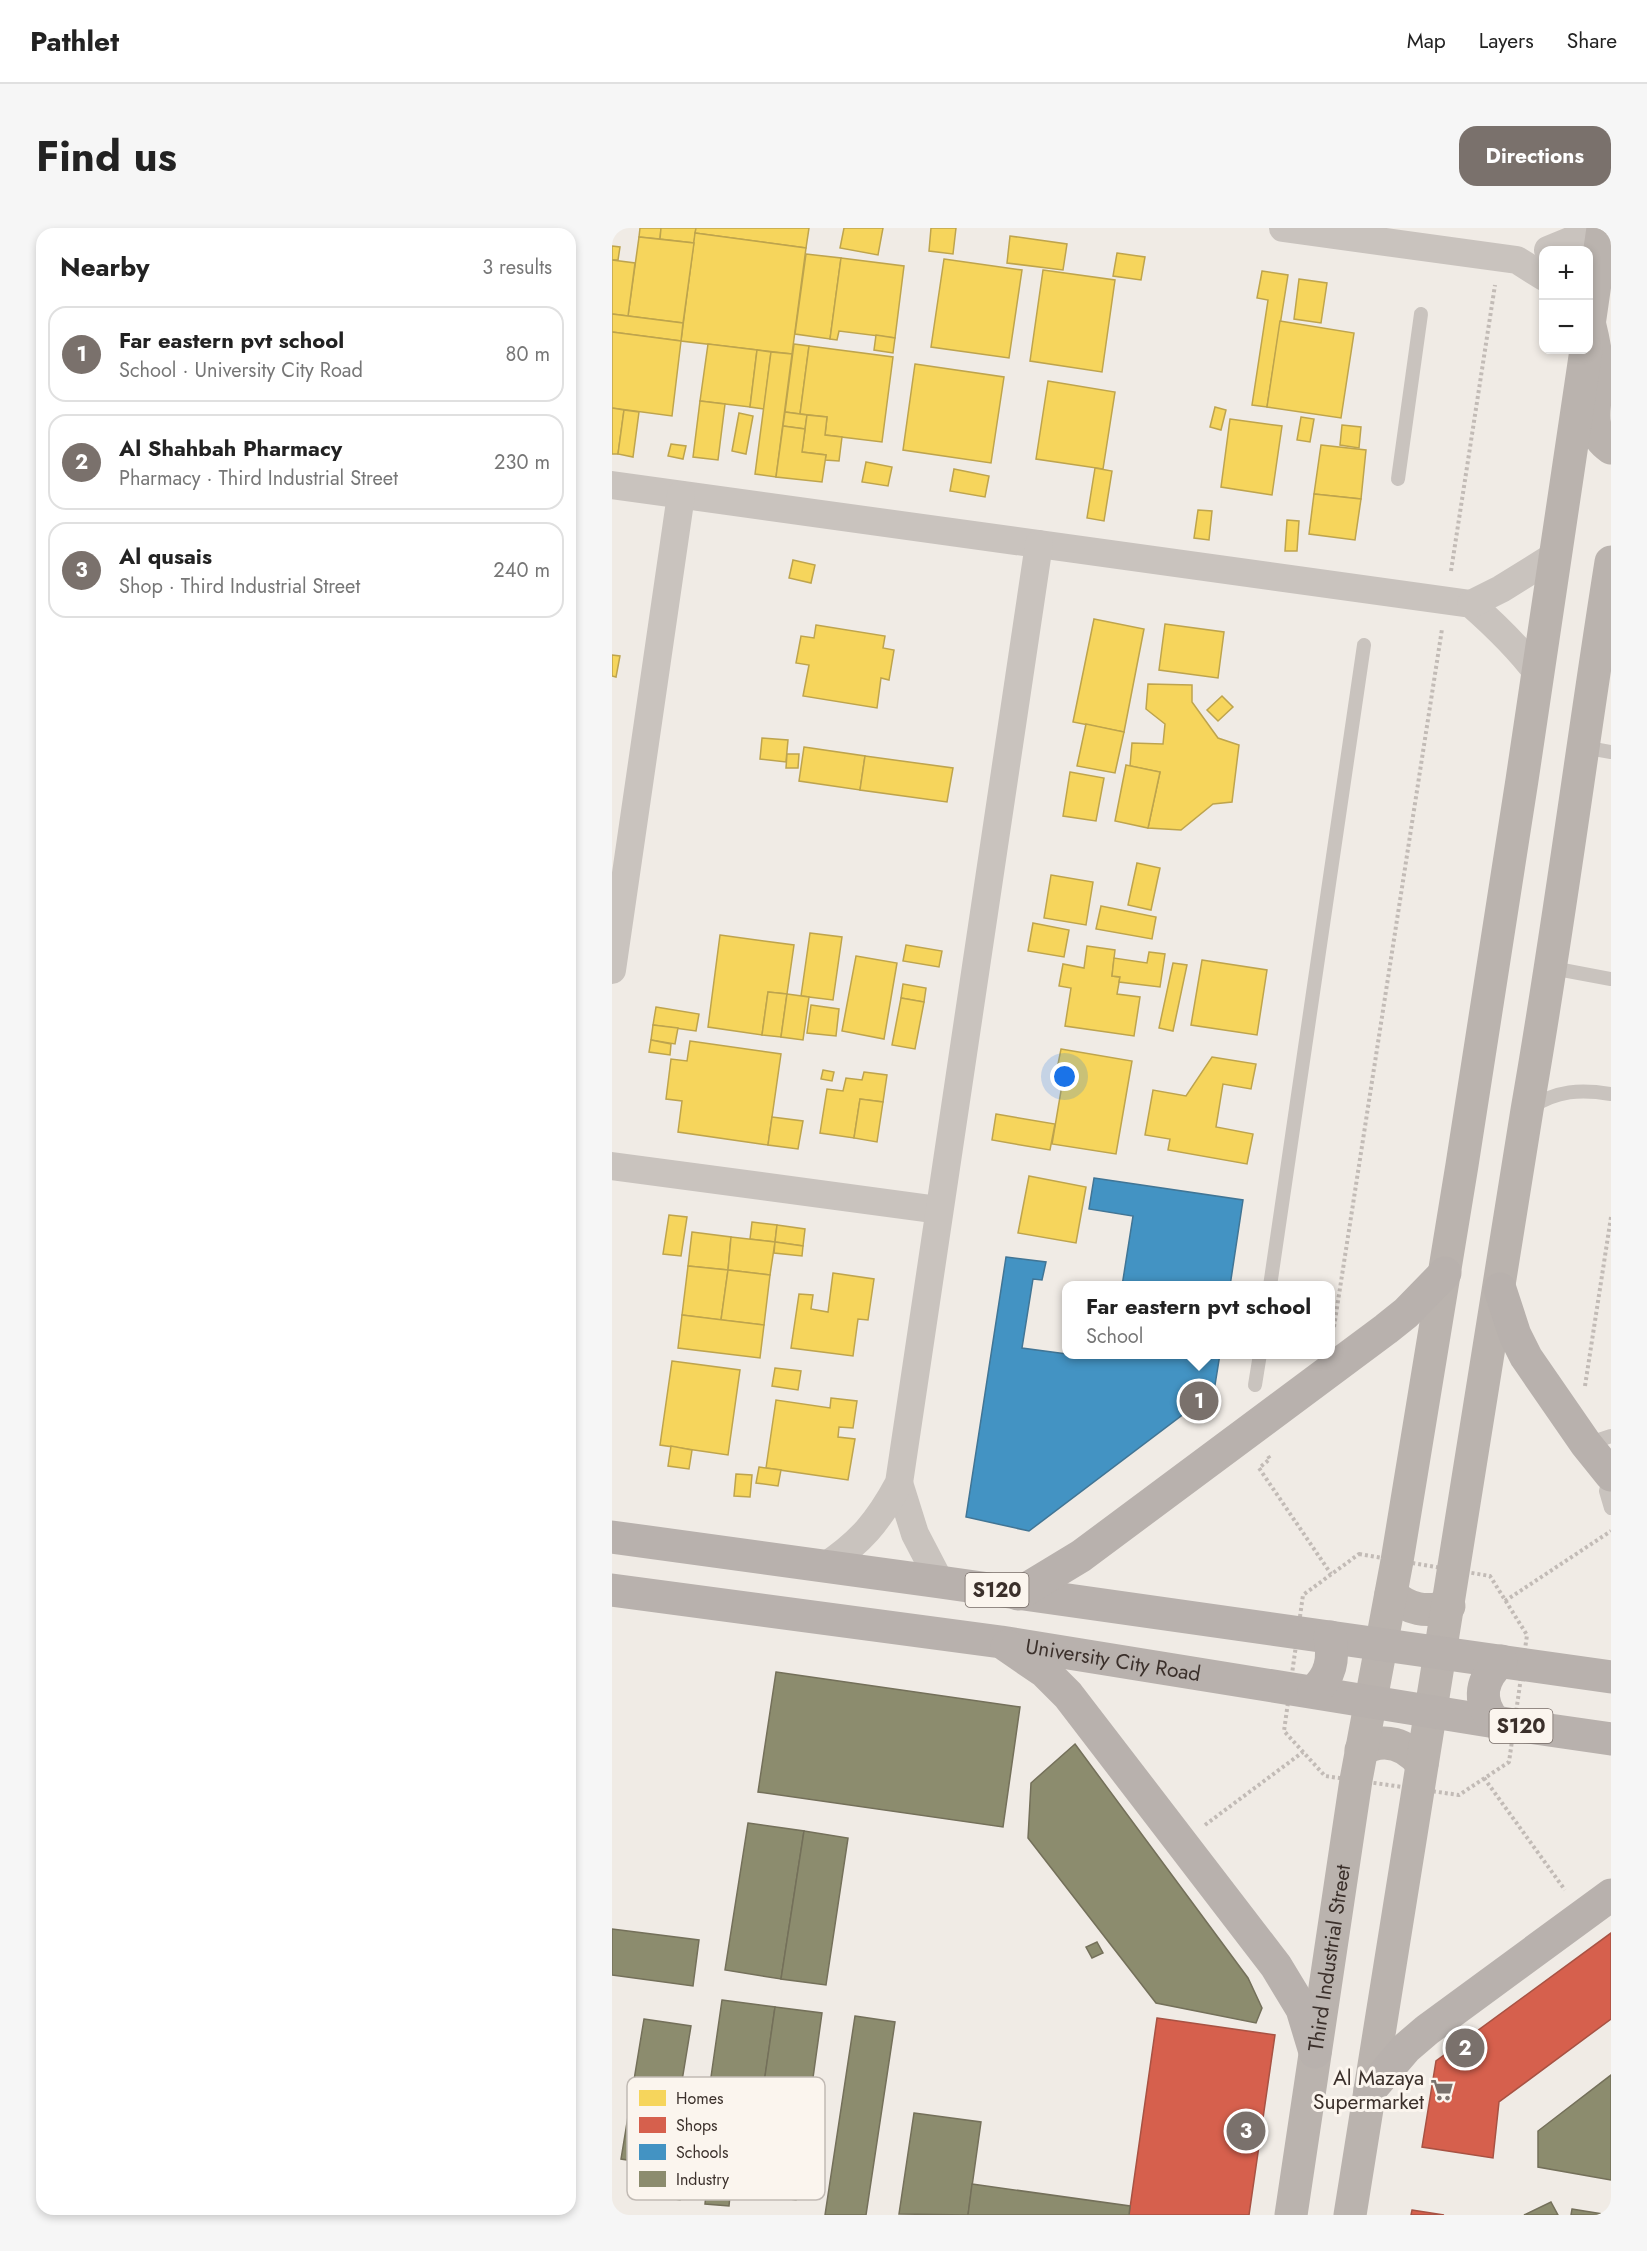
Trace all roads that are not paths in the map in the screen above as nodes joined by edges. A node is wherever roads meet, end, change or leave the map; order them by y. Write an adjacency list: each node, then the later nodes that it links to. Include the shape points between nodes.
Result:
1 (1283, 228): 5 (street)
2 (1593, 228): 4 (street)
3 (1603, 228): 7 (main road, Third Industrial Street)
4 (1558, 246)
5 (1520, 257): 6 (street)
6 (1539, 273)
7 (1593, 300)
8 (1421, 314): 12 (lane)
9 (1593, 344): 11 (main road, via 1597,375 1594,428 1601,441)
10 (1585, 354): 16 (main road, Third Industrial Street)
11 (1611, 448)
12 (1398, 479)
13 (612, 485): 14 (street)
14 (681, 495): 15 (street); 23 (street)
15 (1038, 544): 18 (street); 28 (street)
16 (1554, 556): 18 (street, via 1511,584); 20 (main road, Third Industrial Street)
17 (1611, 562): 21 (main road)
18 (1459, 602): 20 (street, via 1519,649)
19 (1364, 645): 30 (lane)
20 (1538, 674): 29 (main road, Third Industrial Street)
21 (1596, 749): 22 (main road)
22 (1552, 968): 24 (lane); 26 (main road)
23 (612, 970)
24 (1611, 979)
25 (1611, 1094): 26 (lane, via 1575,1090 1542,1100)
26 (1527, 1110): 31 (main road)
27 (612, 1166): 28 (street)
28 (939, 1210): 36 (street)
29 (1445, 1274): 42 (main road, via 1386,1329 1081,1556); 43 (main road, Third Industrial Street)
30 (1271, 1281)
31 (1500, 1289): 34 (main road, via 1526,1357); 44 (main road)
32 (1259, 1359): 33 (lane)
33 (1255, 1385)
34 (1592, 1437): 35 (main road)
35 (1610, 1475): 37 (lane, via 1606,1491)
36 (899, 1483): 39 (street, via 869,1531); 40 (street, via 915,1534)
37 (1611, 1508)
38 (612, 1537): 39 (main road, S120)
39 (824, 1567): 40 (main road, S120)
40 (940, 1582): 42 (main road, S120)
41 (612, 1590): 46 (main road, University City Road / S120)
42 (1018, 1594): 45 (main road, S120)
43 (1391, 1594): 44 (main road, via 1424,1611); 47 (main road, Third Industrial Street)
44 (1449, 1606): 48 (main road)
45 (1330, 1637): 47 (main road, S120); 51 (main road, via 1332,1663 1323,1683)
46 (1001, 1642): 51 (main road, University City Road / S120); 59 (main road, via 1058,1683 1182,1842 1290,1986 1302,2009)
47 (1381, 1644): 48 (main road, S120); 52 (main road, Third Industrial Street)
48 (1441, 1652): 49 (main road, S120); 53 (main road)
49 (1501, 1661): 50 (main road, S120); 54 (main road, via 1486,1677 1483,1687 1486,1712)
50 (1611, 1677)
51 (1314, 1691): 52 (main road, University City Road / S120)
52 (1370, 1701): 53 (main road, University City Road / S120); 56 (main road, Third Industrial Street)
53 (1431, 1711): 54 (main road, University City Road / S120); 57 (main road)
54 (1494, 1722): 55 (main road, University City Road / S120)
55 (1611, 1739)
56 (1361, 1750): 57 (main road, via 1370,1744 1394,1743 1405,1747); 59 (main road, Third Industrial Street)
57 (1422, 1764): 60 (main road)
58 (1611, 1895): 60 (main road, via 1427,2030)
59 (1315, 2052): 61 (main road, Third Industrial Street)
60 (1370, 2090): 62 (main road)
61 (1291, 2215)
62 (1350, 2215)

